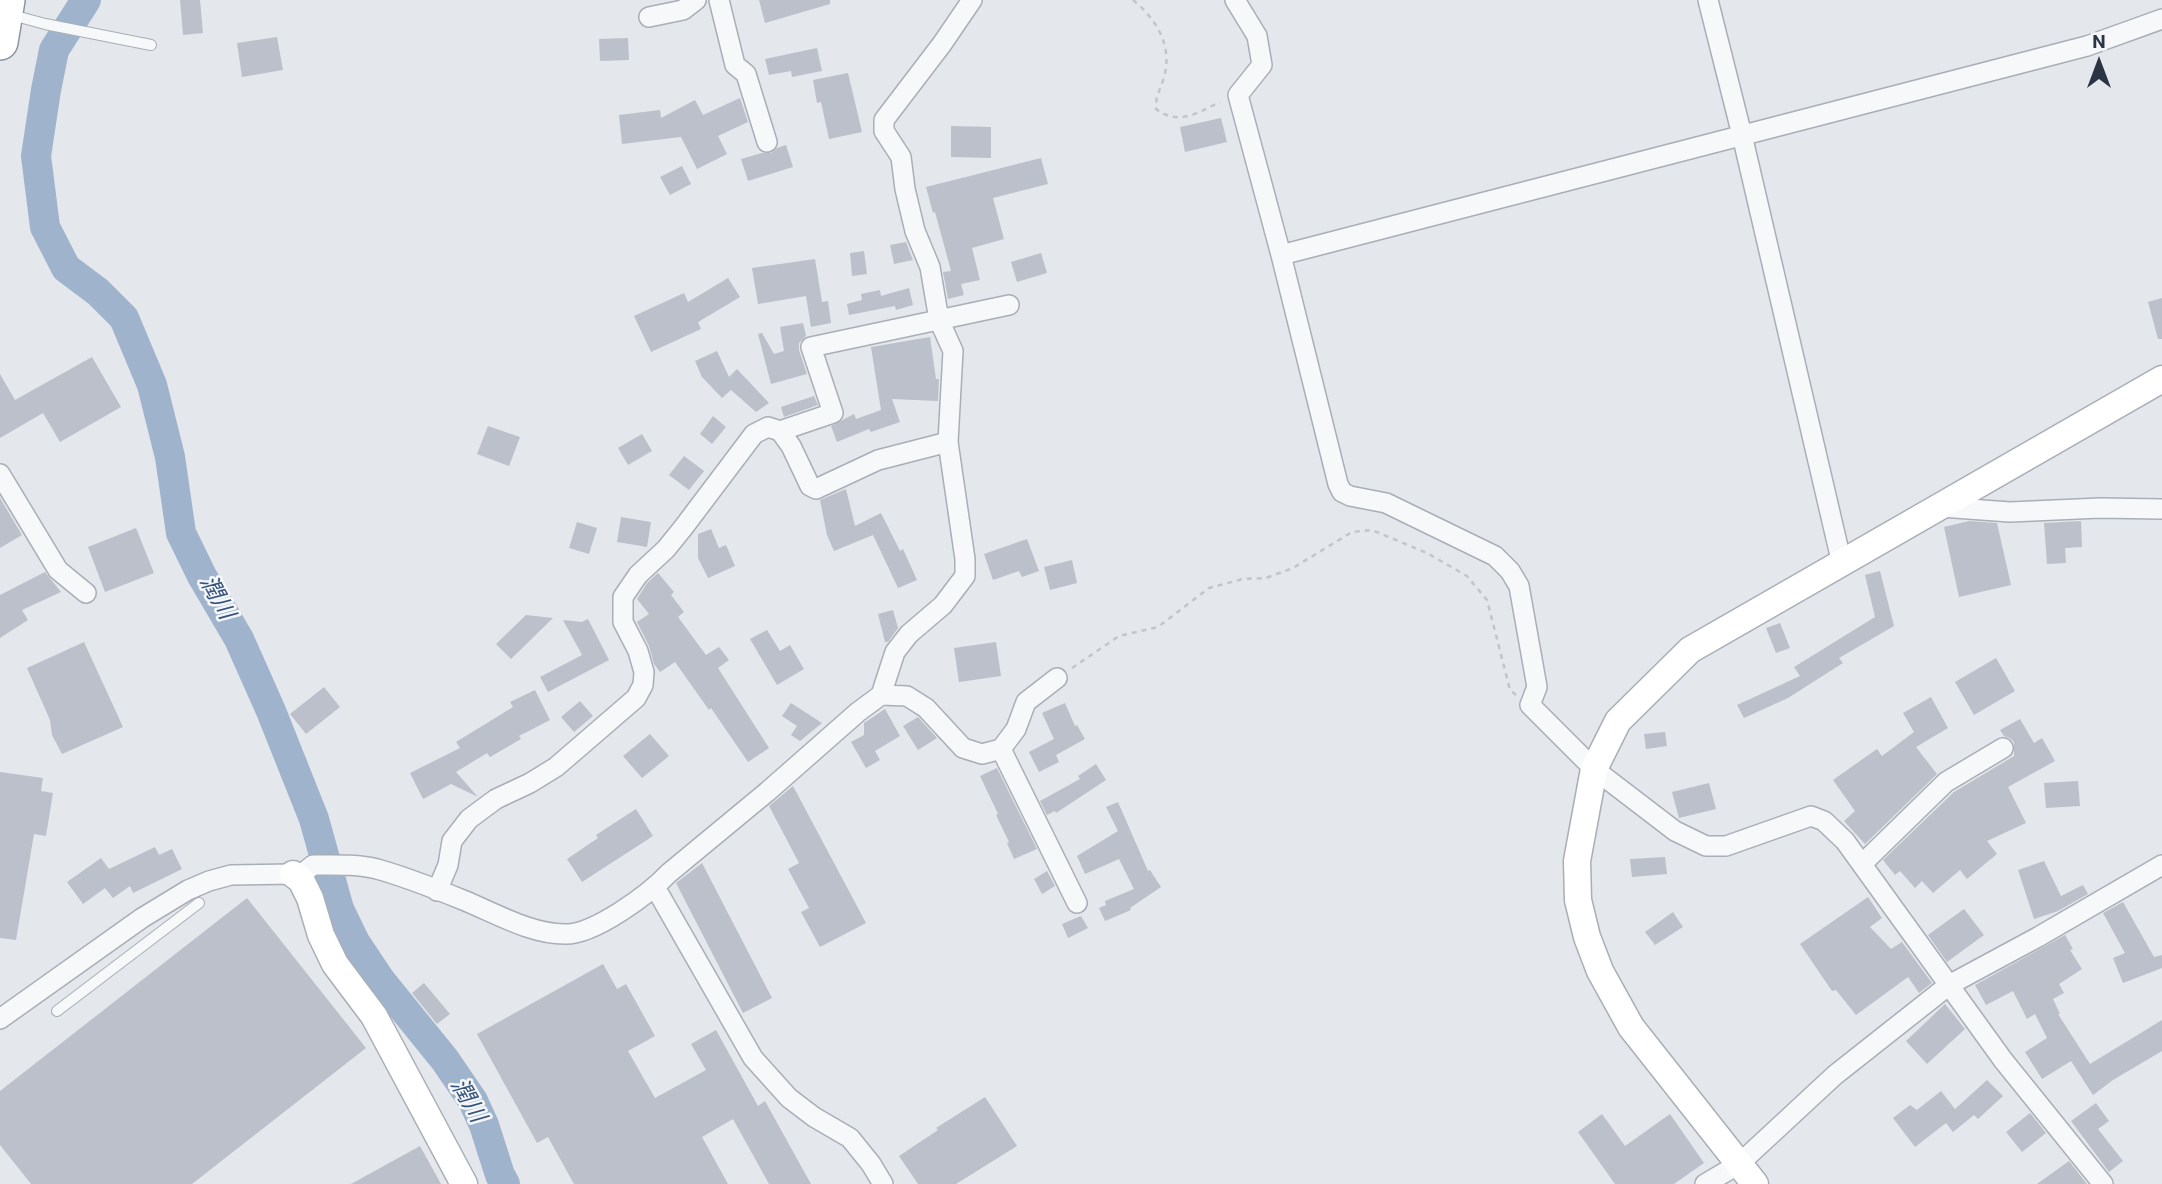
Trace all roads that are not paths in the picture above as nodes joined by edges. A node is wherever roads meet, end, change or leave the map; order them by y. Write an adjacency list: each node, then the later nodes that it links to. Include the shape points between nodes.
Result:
1 (696, 0): 6 (street, via 682,10)
2 (719, 0): 11 (street, via 735,65 746,74)
3 (972, 0): 14 (street, via 884,120 884,131 901,157)
4 (1235, 0): 12 (street, via 1257,36 1262,65 1238,95)
5 (1708, 0): 10 (street)
6 (649, 17)
7 (4, 18): 9 (lane)
8 (2162, 19): 10 (street, via 2087,46)
9 (151, 45)
10 (1742, 135): 12 (street); 21 (street)
11 (768, 142)
12 (1281, 255): 27 (street, via 1342,492 1386,503 1495,556 1510,570 1519,586 1536,676 1530,705)
13 (1009, 305): 14 (street)
14 (939, 320): 16 (street, via 811,347 833,413); 17 (street, via 953,351)
15 (2162, 379): 19 (street)
16 (780, 431): 17 (street, via 810,486 816,489 878,460); 32 (street, via 768,427 754,434 683,528 623,597 623,622 644,672 636,698 556,767 469,819 452,841)
17 (948, 442): 24 (street, via 965,576 895,652)
18 (0, 474): 22 (street, via 58,570)
19 (1941, 507): 20 (street, via 2010,512); 21 (street)
20 (2162, 509)
21 (1842, 564): 27 (street, via 1690,650 1618,721)
22 (86, 593)
23 (1057, 678): 26 (street, via 1026,702 1016,729)
24 (881, 695): 26 (street, via 907,696 926,708 963,748 982,754); 31 (street)
25 (2003, 748): 28 (street, via 1946,782)
26 (1001, 749): 34 (street)
27 (1594, 769): 28 (street, via 1675,831 1706,846 1726,846 1811,816 1824,821); 38 (street, via 1577,861 1578,900 1587,937 1631,1027)
28 (1862, 864): 35 (street)
29 (2162, 865): 35 (street)
30 (302, 872): 32 (street, via 354,865); 37 (street, via 231,875 188,890); 39 (street, via 335,964 374,1016)
31 (655, 887): 32 (street, via 586,931 567,935 530,928); 40 (street, via 753,1058 789,1097 850,1138)
32 (437, 891)
33 (199, 902): 36 (lane)
34 (1077, 903)
35 (1950, 985): 38 (street, via 1835,1075); 42 (street, via 2003,1060)
36 (57, 1011)
37 (0, 1019)
38 (1747, 1174): 41 (street)
39 (464, 1184)
40 (883, 1184)
41 (1705, 1184)
42 (2103, 1184)

